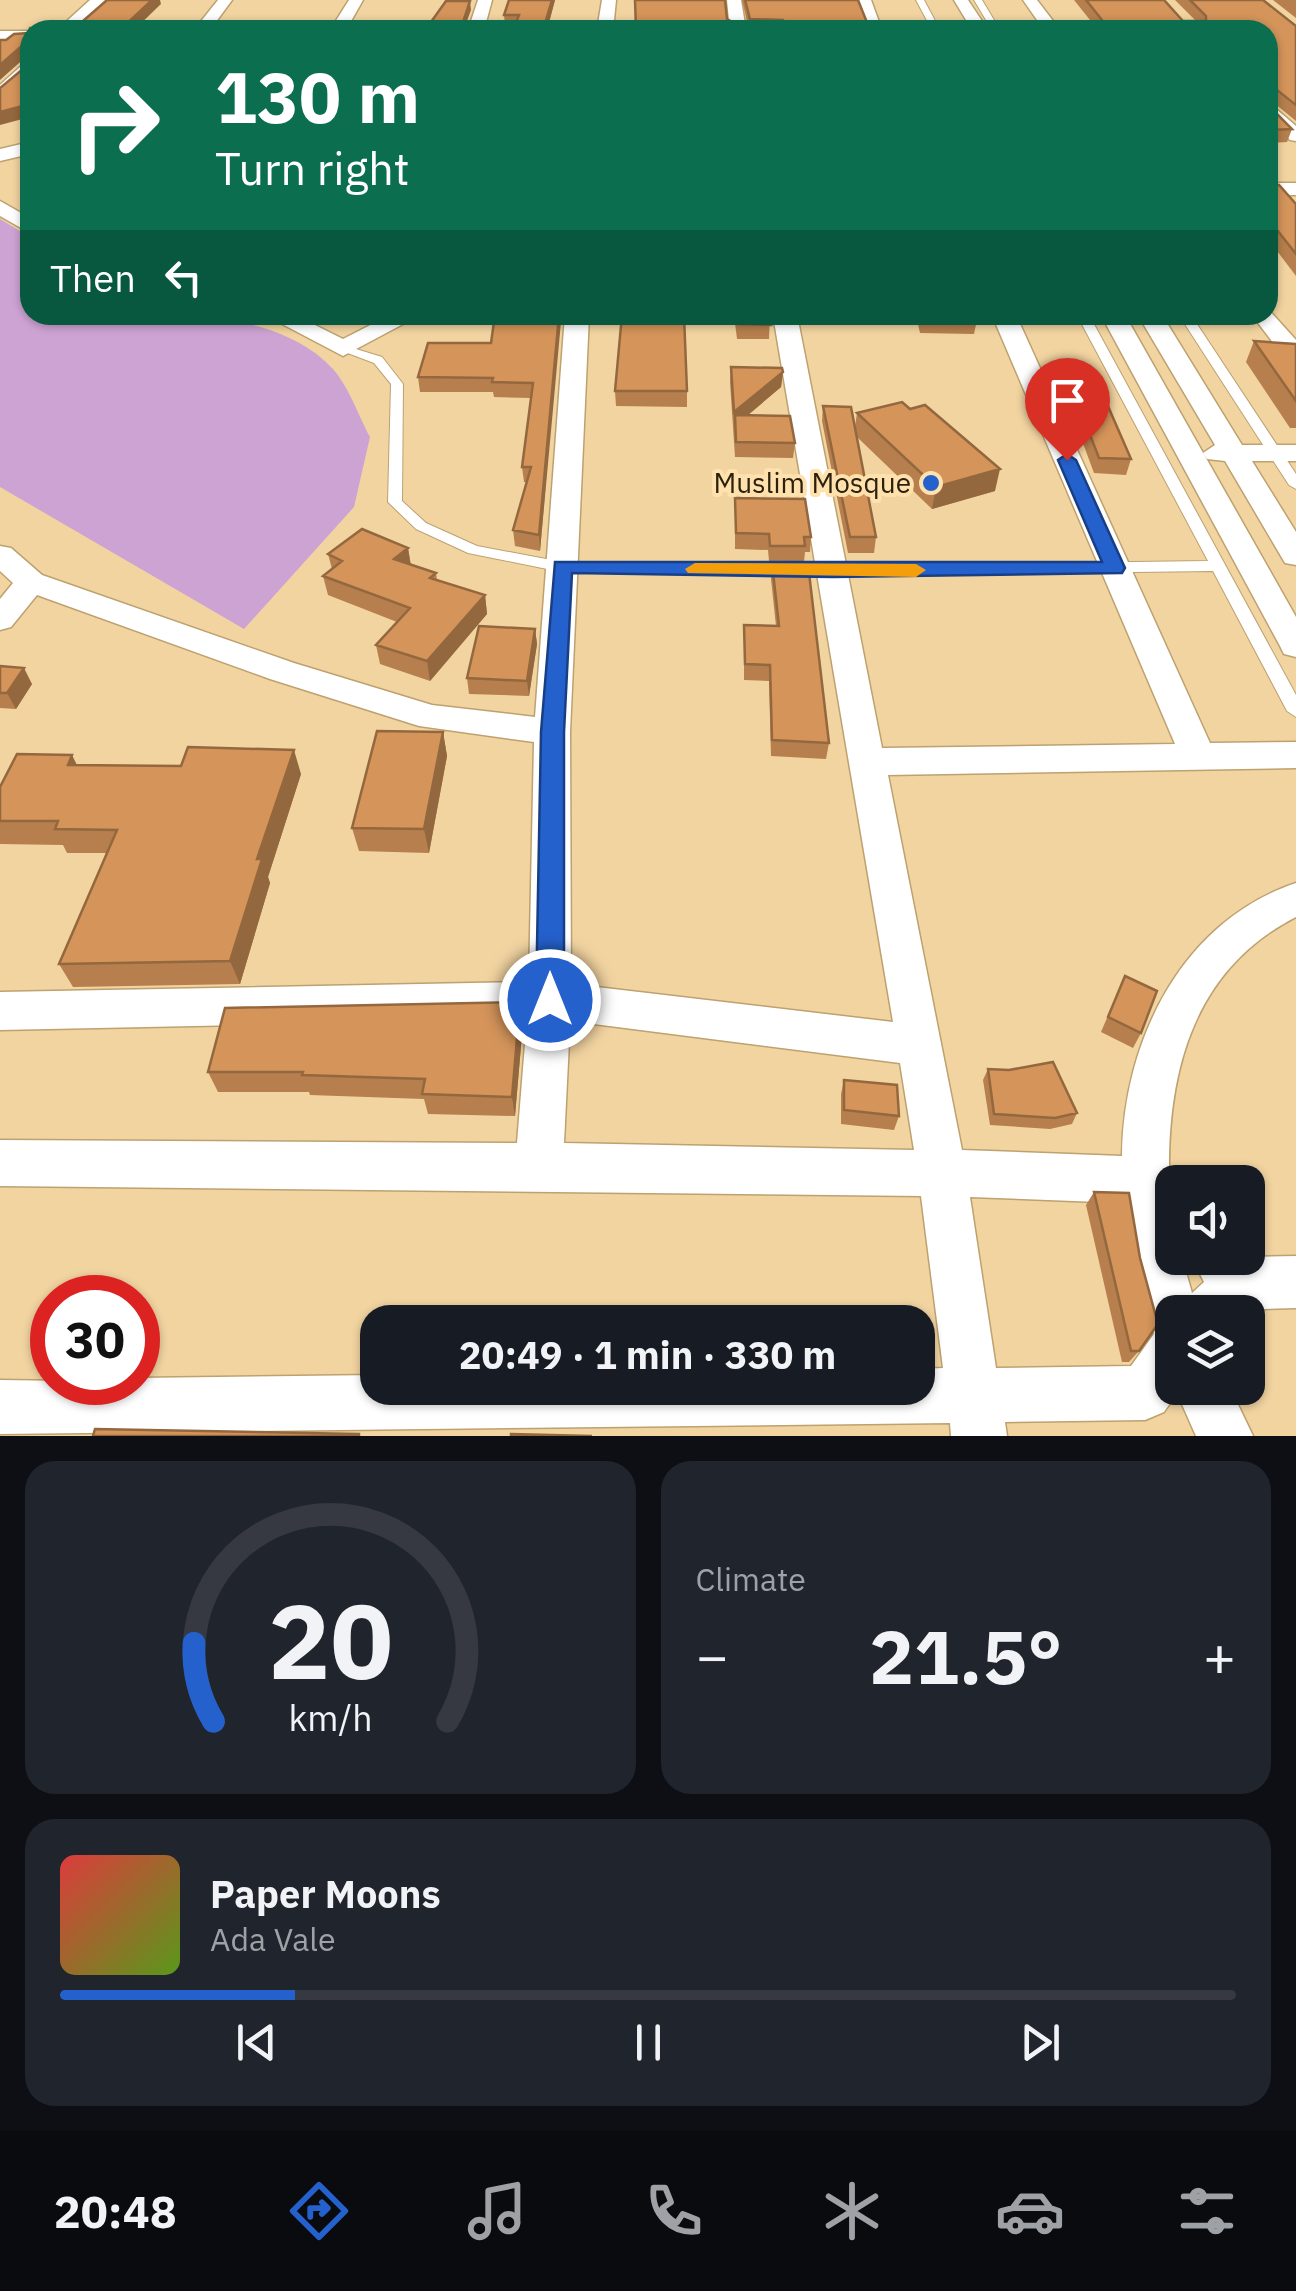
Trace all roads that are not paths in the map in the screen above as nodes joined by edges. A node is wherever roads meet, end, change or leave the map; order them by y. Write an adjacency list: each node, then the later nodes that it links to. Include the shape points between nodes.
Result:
1 (100, 0): 3 (street)
2 (225, 0): 4 (street)
3 (77, 20)
4 (210, 20)
5 (20, 73): 6 (street)
6 (0, 95)
7 (1278, 117): 8 (street)
8 (1296, 136)
9 (296, 325): 19 (street)
10 (389, 325): 19 (street)
11 (576, 325): 28 (street)
12 (787, 325): 30 (street)
13 (1008, 325): 29 (street)
14 (1088, 325): 27 (lane)
15 (1119, 325): 21 (street)
16 (1156, 325): 22 (street)
17 (1192, 325): 23 (lane)
18 (1272, 325): 20 (street)
19 (343, 349): 28 (lane, via 378,360 397,384 395,502 421,526 473,550)
20 (1296, 356)
21 (1190, 453): 22 (street); 33 (street)
22 (1232, 453): 23 (street); 26 (street)
23 (1286, 453): 24 (lane)
24 (1296, 485)
25 (0, 555): 31 (street)
26 (1296, 556)
27 (1218, 566): 29 (lane); 34 (lane)
28 (562, 567): 30 (lane); 35 (street)
29 (1115, 568): 30 (lane); 36 (street)
30 (832, 571): 38 (street)
31 (31, 582): 32 (street); 35 (street, via 431,718)
32 (0, 620)
33 (1296, 646)
34 (1296, 711)
35 (552, 732): 40 (street)
36 (1197, 754): 37 (street); 38 (street)
37 (1296, 755)
38 (868, 762): 42 (street)
39 (1296, 898): 46 (street, via 1228,940 1186,989 1157,1054 1144,1132)
40 (550, 1000): 41 (street); 42 (street); 44 (street)
41 (0, 1011)
42 (918, 1046): 45 (street)
43 (0, 1163): 44 (street)
44 (538, 1166): 45 (street)
45 (942, 1171): 47 (street); 53 (street)
46 (1155, 1179)
47 (1155, 1196)
48 (1296, 1282): 49 (street)
49 (1222, 1284)
50 (1155, 1378): 53 (street, via 1145,1393)
51 (1210, 1405): 54 (street)
52 (0, 1407): 53 (street)
53 (975, 1416)
54 (1225, 1436)

